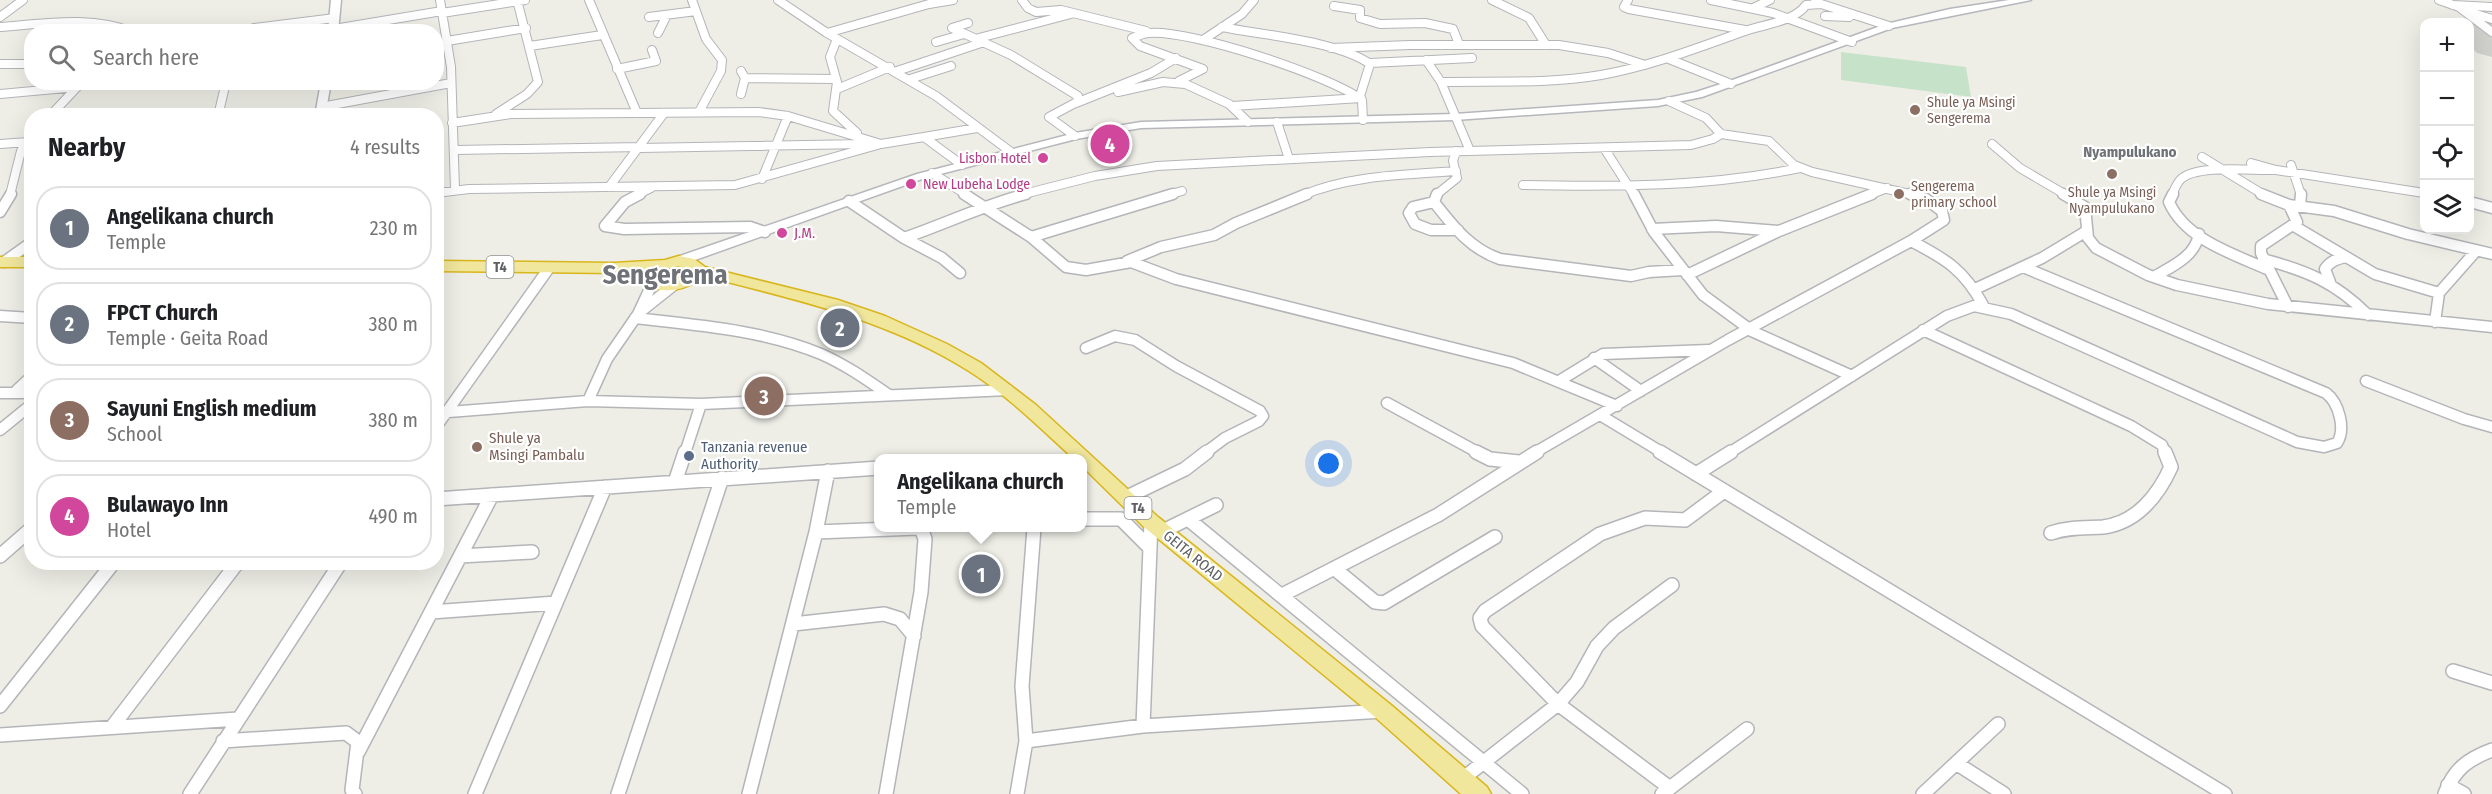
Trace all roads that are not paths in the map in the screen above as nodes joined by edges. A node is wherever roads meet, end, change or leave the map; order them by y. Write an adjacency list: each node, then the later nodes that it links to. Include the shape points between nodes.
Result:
1 (23, 0): 29 (street)
2 (336, 0): 32 (main road)
3 (440, 0): 26 (street)
4 (520, 0): 26 (street); 46 (street)
5 (590, 0): 53 (street)
6 (793, 0): 18 (street)
7 (954, 0): 51 (street)
8 (1022, 0): 27 (street, via 1036,12)
9 (1254, 0): 45 (street)
10 (1494, 0): 62 (street, via 1529,18)
11 (1628, 0): 47 (street, via 1624,7 1629,9)
12 (1711, 0): 23 (street)
13 (1770, 0): 23 (street)
14 (1809, 0): 19 (street)
15 (2026, 0): 42 (main road)
16 (2439, 0): 20 (street)
17 (695, 1): 25 (street)
18 (781, 2): 51 (street)
19 (1821, 2): 33 (street, via 1806,5 1800,14); 34 (street)
20 (2453, 4): 22 (street); 24 (street)
21 (1334, 6): 61 (street, via 1360,10 1360,18 1375,23 1425,23 1453,29)
22 (2492, 7)
23 (1753, 8): 33 (street)
24 (2463, 10): 35 (street); 43 (street)
25 (696, 11): 28 (street); 100 (street, via 706,39 722,60 721,72)
26 (442, 12): 39 (street); 57 (street)
27 (1075, 13): 48 (street); 55 (street)
28 (667, 15): 31 (street); 50 (street)
29 (0, 16)
30 (1825, 16): 34 (street)
31 (649, 17)
32 (335, 18): 37 (street); 38 (main road)
33 (1788, 18): 47 (street); 60 (street)
34 (1866, 19): 42 (street)
35 (2492, 19)
36 (968, 23): 52 (street, via 952,28)
37 (286, 24)
38 (334, 24)
39 (370, 24)
40 (2492, 25): 43 (street)
41 (24, 26): 44 (street)
42 (1889, 26): 60 (main road)
43 (2482, 26): 49 (street)
44 (0, 27)
45 (1222, 27): 56 (street); 64 (street)
46 (526, 28): 57 (street); 63 (street)
47 (1746, 30): 68 (street)
48 (1148, 32): 56 (street); 66 (street, via 1136,34 1132,40)
49 (2492, 32)
50 (658, 33)
51 (826, 33): 54 (street)
52 (964, 34): 55 (street); 58 (street)
53 (602, 35): 63 (street); 75 (street)
54 (837, 39): 76 (street); 80 (street, via 830,57)
55 (975, 39): 59 (street)
56 (1203, 39): 91 (street)
57 (447, 41): 79 (street)
58 (936, 42)
59 (984, 42): 76 (street); 94 (street, via 1078,96)
60 (1852, 42): 82 (main road)
61 (1459, 44): 62 (street); 64 (street)
62 (1546, 45): 73 (street, via 1602,51)
63 (530, 46): 104 (street, via 538,77 536,86)
64 (1331, 48): 70 (street)
65 (652, 50): 75 (street, via 656,61)
66 (1176, 58): 81 (street, via 1203,69 1179,81); 92 (street, via 1151,73)
67 (1472, 58): 69 (street)
68 (1670, 59): 73 (street); 82 (street)
69 (1426, 60): 70 (street); 78 (street)
70 (1370, 63): 91 (street)
71 (0, 64): 72 (street)
72 (24, 64)
73 (1645, 65): 78 (street, via 1580,78)
74 (951, 66): 77 (street)
75 (617, 69): 101 (street)
76 (893, 69): 77 (street); 80 (street)
77 (910, 79): 112 (street)
78 (1441, 82): 106 (street)
79 (451, 83): 83 (street); 111 (street)
80 (837, 83): 90 (street, via 743,74); 103 (street)
81 (1185, 84): 92 (street, via 1163,82); 95 (street)
82 (1731, 84): 93 (main road)
83 (444, 85)
84 (35, 90): 89 (street)
85 (75, 90): 96 (street)
86 (224, 90): 97 (street)
87 (325, 90): 98 (main road)
88 (418, 90): 99 (street)
89 (0, 94)
90 (741, 94)
91 (1360, 97): 95 (street); 108 (street)
92 (1085, 99): 94 (street)
93 (1669, 101): 106 (main road, via 1617,108); 113 (street, via 1709,120)
94 (1073, 104): 114 (street, via 1049,117)
95 (1232, 106): 109 (street)
96 (59, 108)
97 (220, 108)
98 (322, 108)
99 (335, 108)
100 (699, 112): 102 (street); 105 (street)
101 (637, 113): 102 (street); 104 (street)
102 (664, 113): 122 (street)
103 (834, 114): 107 (street); 115 (street)
104 (493, 116): 111 (street)
105 (788, 116): 107 (street); 121 (street)
106 (1455, 117): 108 (main road); 126 (street)
107 (804, 120): 115 (street)
108 (1364, 120): 110 (main road)
109 (1248, 122): 110 (main road); 114 (main road, via 1141,125)
110 (1277, 122): 131 (street)
111 (452, 123): 124 (street)
112 (977, 128): 116 (street); 128 (street)
113 (1721, 134): 123 (street, via 1690,145); 135 (street, via 1769,141)
114 (1075, 136): 128 (main road)
115 (861, 137): 118 (street)
116 (924, 137): 118 (street); 133 (street)
117 (24, 142): 119 (street)
118 (879, 143): 121 (street); 140 (street)
119 (0, 144)
120 (1992, 144): 163 (street, via 2019,168 2085,207 2089,219)
121 (775, 146): 122 (street); 140 (street)
122 (640, 148): 124 (street); 142 (street)
123 (1604, 148): 126 (street); 144 (street)
124 (455, 150): 146 (street)
125 (1456, 151): 126 (street); 129 (street); 134 (street)
126 (1470, 151)
127 (24, 152): 156 (street, via 10,197)
128 (1011, 152): 133 (main road)
129 (1430, 152): 131 (street); 134 (street)
130 (2202, 157): 138 (street)
131 (1289, 159): 155 (street, via 1197,162 1127,170 1068,182)
132 (2251, 163): 137 (street)
133 (962, 165): 139 (main road)
134 (1454, 166): 151 (street, via 1456,178 1437,193); 177 (street, via 1323,187 1214,235 1161,247)
135 (1800, 168): 144 (street, via 1755,178); 145 (street)
136 (2292, 169): 137 (street); 149 (street); 154 (street, via 2301,192)
137 (2276, 170): 138 (street)
138 (2225, 171): 153 (street, via 2263,195); 164 (street, via 2181,178 2169,202 2174,216)
139 (932, 173): 150 (main road); 155 (street)
140 (762, 179): 143 (street, via 735,185)
141 (1523, 185): 144 (street)
142 (609, 187): 143 (street); 146 (street)
143 (654, 187): 162 (street, via 625,202 605,226 750,227)
144 (1629, 187): 159 (street)
145 (1887, 188): 161 (street); 168 (street, via 1926,199 1942,212 1944,219 1939,225)
146 (455, 190): 148 (street)
147 (1182, 191): 165 (street)
148 (444, 192)
149 (2420, 192)
150 (849, 201): 162 (main road); 166 (street)
151 (1434, 202): 160 (street); 160 (street, via 1413,207 1409,213 1415,224 1431,230)
152 (2474, 203): 157 (street)
153 (2289, 205): 154 (street); 158 (street, via 2297,222)
154 (2300, 206): 170 (street, via 2334,211)
155 (986, 207): 165 (street); 166 (street)
156 (2, 208)
157 (2492, 208)
158 (2294, 226): 172 (street); 173 (street, via 2265,241 2261,246)
159 (1652, 229): 161 (street, via 1732,226); 184 (street)
160 (1458, 230): 184 (street, via 1485,254 1500,259 1631,276)
161 (1779, 231): 184 (street)
162 (765, 232): 167 (main road)
163 (2085, 232): 179 (street); 185 (street, via 2098,250)
164 (2199, 234): 182 (street); 185 (street, via 2188,256)
165 (1031, 237): 177 (street, via 1071,269)
166 (904, 238): 183 (street, via 942,258)
167 (742, 241): 176 (main road); 181 (main road)
168 (1911, 241): 190 (street, via 1950,261 1966,274); 200 (street)
169 (24, 247): 174 (street)
170 (2476, 250): 171 (street); 191 (street)
171 (2492, 254)
172 (2346, 257): 186 (street, via 2328,264 2325,269); 191 (street, via 2388,279)
173 (2263, 259): 182 (street); 186 (street)
174 (2, 262): 175 (highway)
175 (24, 262)
176 (672, 262): 180 (highway, GEITA ROAD / T4, via 615,268); 181 (highway, GEITA ROAD / T4, via 694,264); 187 (highway, via 649,272)
177 (1125, 262): 206 (street, via 1143,264 1176,279 1513,363)
178 (444, 266): 180 (highway, GEITA ROAD / T4)
179 (2023, 267): 190 (street); 192 (street, via 2326,393 2336,404 2343,432 2339,441 2326,448 2297,442)
180 (556, 268): 187 (highway, GEITA ROAD / T4); 219 (street)
181 (698, 269): 188 (highway, via 693,278); 189 (highway, GEITA ROAD / T4)
182 (2267, 269): 193 (street)
183 (960, 273)
184 (1685, 273): 200 (street, via 1703,295)
185 (2154, 277): 193 (street, via 2215,295)
186 (2330, 282): 194 (street)
187 (650, 283): 188 (highway, GEITA ROAD / T4); 196 (street)
188 (676, 285): 189 (highway, GEITA ROAD / T4); 196 (street)
189 (764, 285): 209 (highway, GEITA ROAD / T4, via 879,320 941,348)
190 (1975, 289): 192 (street)
191 (2439, 293): 198 (street)
192 (1983, 305): 201 (street, via 1957,309)
193 (2288, 307): 194 (street)
194 (2368, 315): 198 (street)
195 (0, 316): 197 (street)
196 (636, 316): 214 (street, via 767,339 814,352); 215 (street, via 607,359)
197 (24, 318)
198 (2435, 322): 199 (street)
199 (2492, 327)
200 (1748, 329): 203 (street); 205 (street)
201 (1923, 330): 205 (street); 246 (street, via 2131,426 2162,445 2170,467 2165,482 2142,510 2108,525)
202 (1086, 348): 236 (street, via 1114,336 1135,340 1263,416 1225,438 1185,470)
203 (1710, 350): 204 (street, via 1610,353); 210 (street)
204 (1594, 358): 206 (street); 210 (street)
205 (1852, 376): 230 (street)
206 (1559, 381): 218 (street)
207 (2366, 381): 223 (street)
208 (24, 383): 211 (street, via 17,390)
209 (1008, 390): 214 (street); 225 (highway, GEITA ROAD / T4)
210 (1641, 391): 218 (street)
211 (24, 392)
212 (0, 393): 213 (street)
213 (24, 393)
214 (890, 395): 217 (street)
215 (588, 401): 217 (street); 221 (street)
216 (1387, 403): 227 (street, via 1490,459)
217 (701, 404): 232 (street)
218 (1617, 406): 222 (street)
219 (444, 409)
220 (24, 410): 224 (street)
221 (444, 412)
222 (1600, 415): 227 (street); 230 (street)
223 (2492, 427)
224 (0, 430)
225 (1078, 454)
226 (1087, 462): 236 (highway, GEITA ROAD / T4)
227 (1519, 462): 253 (street, via 1438,515)
228 (874, 468): 229 (street)
229 (828, 471): 231 (street); 243 (street)
230 (1696, 474): 234 (street)
231 (722, 478): 232 (street); 286 (street)
232 (675, 482): 233 (street)
233 (605, 487): 235 (street); 259 (street)
234 (1725, 491): 265 (street, via 1685,520 1645,518 1600,534 1481,615 1482,626); 294 (street)
235 (492, 495): 237 (street); 252 (street)
236 (1127, 497): 241 (highway, GEITA ROAD / T4)
237 (444, 498)
238 (1216, 505): 240 (street)
239 (1087, 519): 249 (street, via 1121,519)
240 (1188, 519): 241 (street); 258 (street)
241 (1157, 527): 249 (street); 267 (highway, GEITA ROAD / T4)
242 (874, 530): 243 (street)
243 (816, 532): 261 (street)
244 (921, 532): 262 (street, via 925,539)
245 (1034, 532): 275 (street, via 1022,686)
246 (2051, 533)
247 (24, 535): 251 (street)
248 (1495, 537): 253 (street, via 1384,603 1375,602)
249 (1148, 546): 270 (street)
250 (532, 552): 252 (street)
251 (0, 556)
252 (460, 556): 260 (street)
253 (1335, 569): 258 (street)
254 (108, 570): 266 (street)
255 (232, 570): 271 (street)
256 (336, 570): 268 (street)
257 (1672, 585): 265 (street, via 1614,628 1597,646 1577,682)
258 (1282, 596): 278 (street)
259 (556, 603): 260 (street); 285 (street)
260 (431, 612): 277 (street)
261 (793, 624): 262 (street, via 884,614 900,619); 287 (street)
262 (914, 636): 288 (street)
263 (2452, 671): 264 (street)
264 (2492, 683)
265 (1558, 704): 278 (street); 282 (street)
266 (0, 706)
267 (1383, 711): 270 (street); 280 (highway, GEITA ROAD / T4)
268 (238, 719): 271 (street); 274 (street)
269 (1998, 724): 279 (street)
270 (1143, 726): 275 (street)
271 (112, 727): 273 (street)
272 (1748, 729): 282 (street)
273 (0, 735)
274 (224, 741): 277 (street, via 346,733 358,742); 283 (street)
275 (1026, 741): 289 (street)
276 (2492, 750): 281 (street, via 2460,766)
277 (358, 752): 284 (street, via 352,780)
278 (1485, 761): 280 (street); 291 (street)
279 (1956, 763): 292 (street); 293 (street)
280 (1461, 780): 290 (highway, GEITA ROAD / T4)
281 (2446, 789): 295 (street)
282 (1666, 791)
283 (190, 794)
284 (355, 794)
285 (475, 794)
286 (618, 794)
287 (749, 794)
288 (886, 794)
289 (1017, 794)
290 (1478, 794)
291 (1522, 794)
292 (1923, 794)
293 (2004, 794)
294 (2225, 794)
295 (2464, 794)

